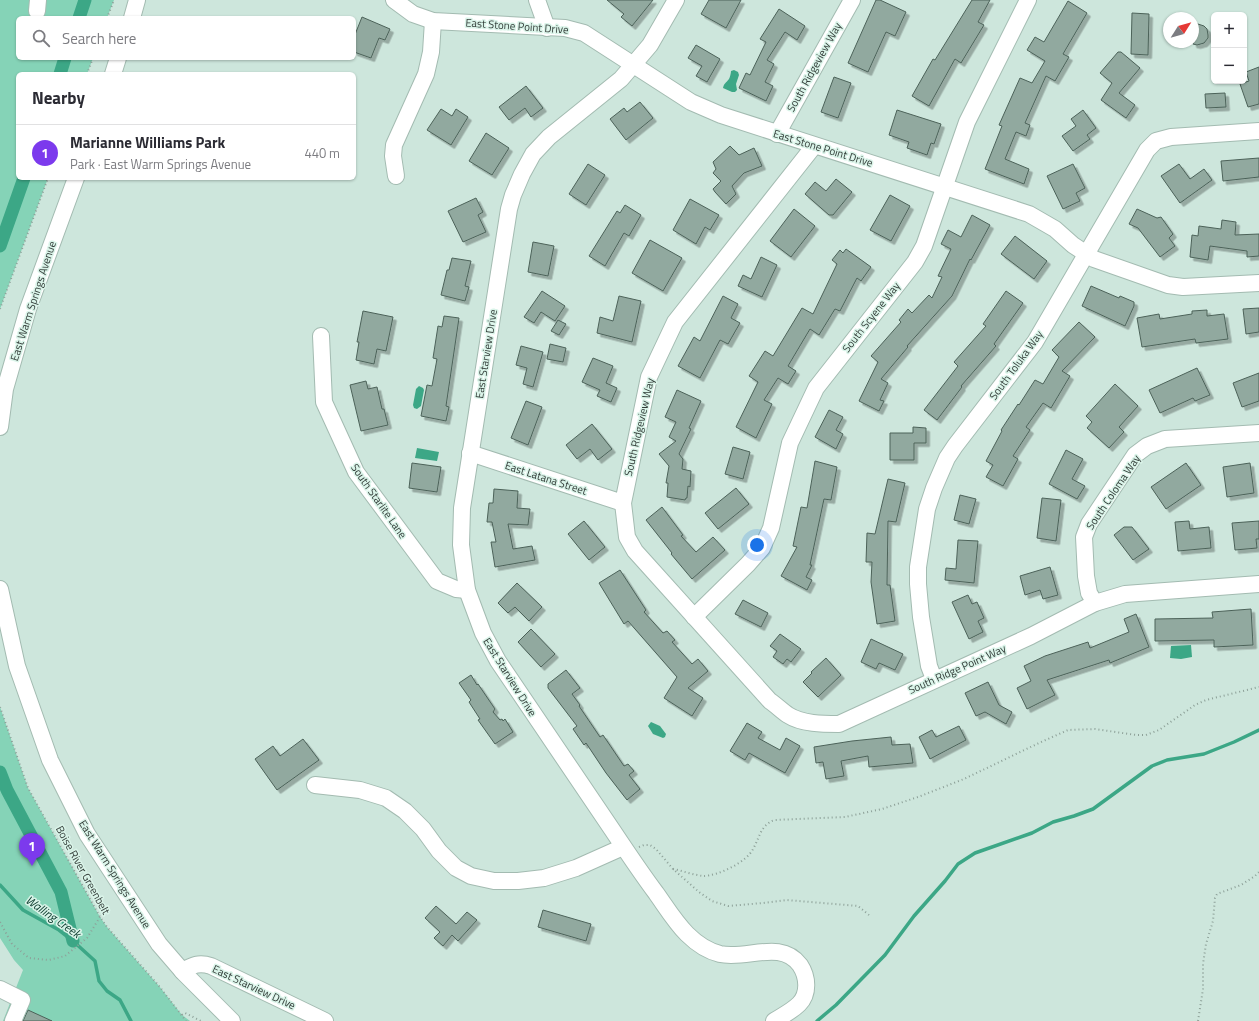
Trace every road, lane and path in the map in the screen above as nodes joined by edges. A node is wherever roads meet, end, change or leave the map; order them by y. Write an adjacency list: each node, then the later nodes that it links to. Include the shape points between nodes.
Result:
1 (114, 0): 8 (path)
2 (137, 0): 9 (street)
3 (394, 0): 10 (street, East Stone Point Drive, via 413,14)
4 (537, 0): 11 (street)
5 (676, 0): 14 (street, East Starview Drive, via 650,45)
6 (852, 0): 18 (street, South Ridgeview Way)
7 (1028, 0): 23 (street, South Scyene Way, via 967,122)
8 (108, 16)
9 (133, 16)
10 (433, 21): 11 (street, East Stone Point Drive); 20 (street, via 431,52 426,74 394,146)
11 (548, 28): 14 (street, East Stone Point Drive, via 565,28 584,33)
12 (92, 60): 15 (path)
13 (117, 60): 16 (street)
14 (633, 65): 18 (street, East Stone Point Drive, via 691,102); 30 (street, East Starview Drive, via 621,79 532,154 513,195)
15 (88, 72)
16 (114, 72)
17 (1259, 131): 24 (street, South Toluka Way, via 1171,137 1156,141 1147,150)
18 (777, 134): 19 (street, East Stone Point Drive)
19 (814, 146): 23 (street, East Stone Point Drive); 31 (street, South Ridgeview Way, via 675,322 649,377)
20 (396, 176)
21 (47, 180): 26 (path)
22 (75, 180): 28 (street, East Warm Springs Avenue, via 28,309 5,389)
23 (945, 186): 24 (street, East Stone Point Drive, via 1029,214 1054,229); 36 (street, South Scyene Way, via 924,246 915,262 816,388 790,443 771,528 762,548)
24 (1086, 254): 25 (street, East Stone Point Drive, via 1094,259 1183,287); 37 (street, South Toluka Way, via 1035,342 947,458 934,488 927,508 918,567 921,617 929,666)
25 (1259, 283)
26 (0, 309)
27 (321, 336): 34 (street, South Starlite Lane, via 324,402 356,472 437,581 456,590)
28 (0, 427)
29 (1259, 434): 35 (street, South Coloma Way, via 1166,440 1147,446 1135,456 1089,524 1084,537 1086,576 1089,593)
30 (470, 453): 31 (street, East Latana Street); 34 (street, East Starview Drive, via 462,508 461,545)
31 (623, 503): 36 (street, South Ridgeview Way, via 627,537 635,551)
32 (1259, 584): 35 (street, South Ridge Point Way, via 1125,594)
33 (0, 589): 48 (street, East Warm Springs Avenue, via 17,666 50,760 87,834 159,944)
34 (467, 590): 41 (street, East Starview Drive, via 483,633 498,660)
35 (1095, 604): 37 (street, South Ridge Point Way)
36 (694, 617): 37 (street, South Ridge Point Way, via 770,701 789,716 806,722 839,724)
37 (934, 679)
38 (1259, 687): 42 (path, via 1206,700 1159,730 1146,735 1095,728 1068,730 964,779 882,809 845,817 774,820 763,827 748,857 718,873 703,876)
39 (0, 707): 45 (path, Boise River Greenbelt, via 28,788)
40 (314, 785): 41 (street, via 360,790 386,798 405,811 423,829 456,868 471,876 502,881 544,878)
41 (625, 850): 42 (path, via 650,845); 56 (street, East Starview Drive, via 687,934 704,948 720,954 733,955 776,951 785,953 797,961 806,977 804,997 793,1009)
42 (673, 868): 44 (path, via 712,901 728,906 787,900 858,906)
43 (1259, 872): 57 (path, via 1241,885 1217,894 1215,898 1206,944)
44 (869, 915)
45 (100, 917): 47 (path, via 87,938 65,956 49,960 29,958 12,944); 50 (path, Boise River Greenbelt)
46 (0, 922): 47 (path)
47 (1, 925)
48 (182, 970): 54 (street, East Warm Springs Avenue); 55 (street, East Starview Drive, via 199,963 211,966)
49 (0, 989): 51 (street, via 22,1000)
50 (182, 1015): 52 (path, Boise River Greenbelt); 53 (path, via 187,1013)
51 (12, 1021)
52 (186, 1021)
53 (201, 1021)
54 (232, 1021)
55 (325, 1021)
56 (774, 1021)
57 (1198, 1021)

